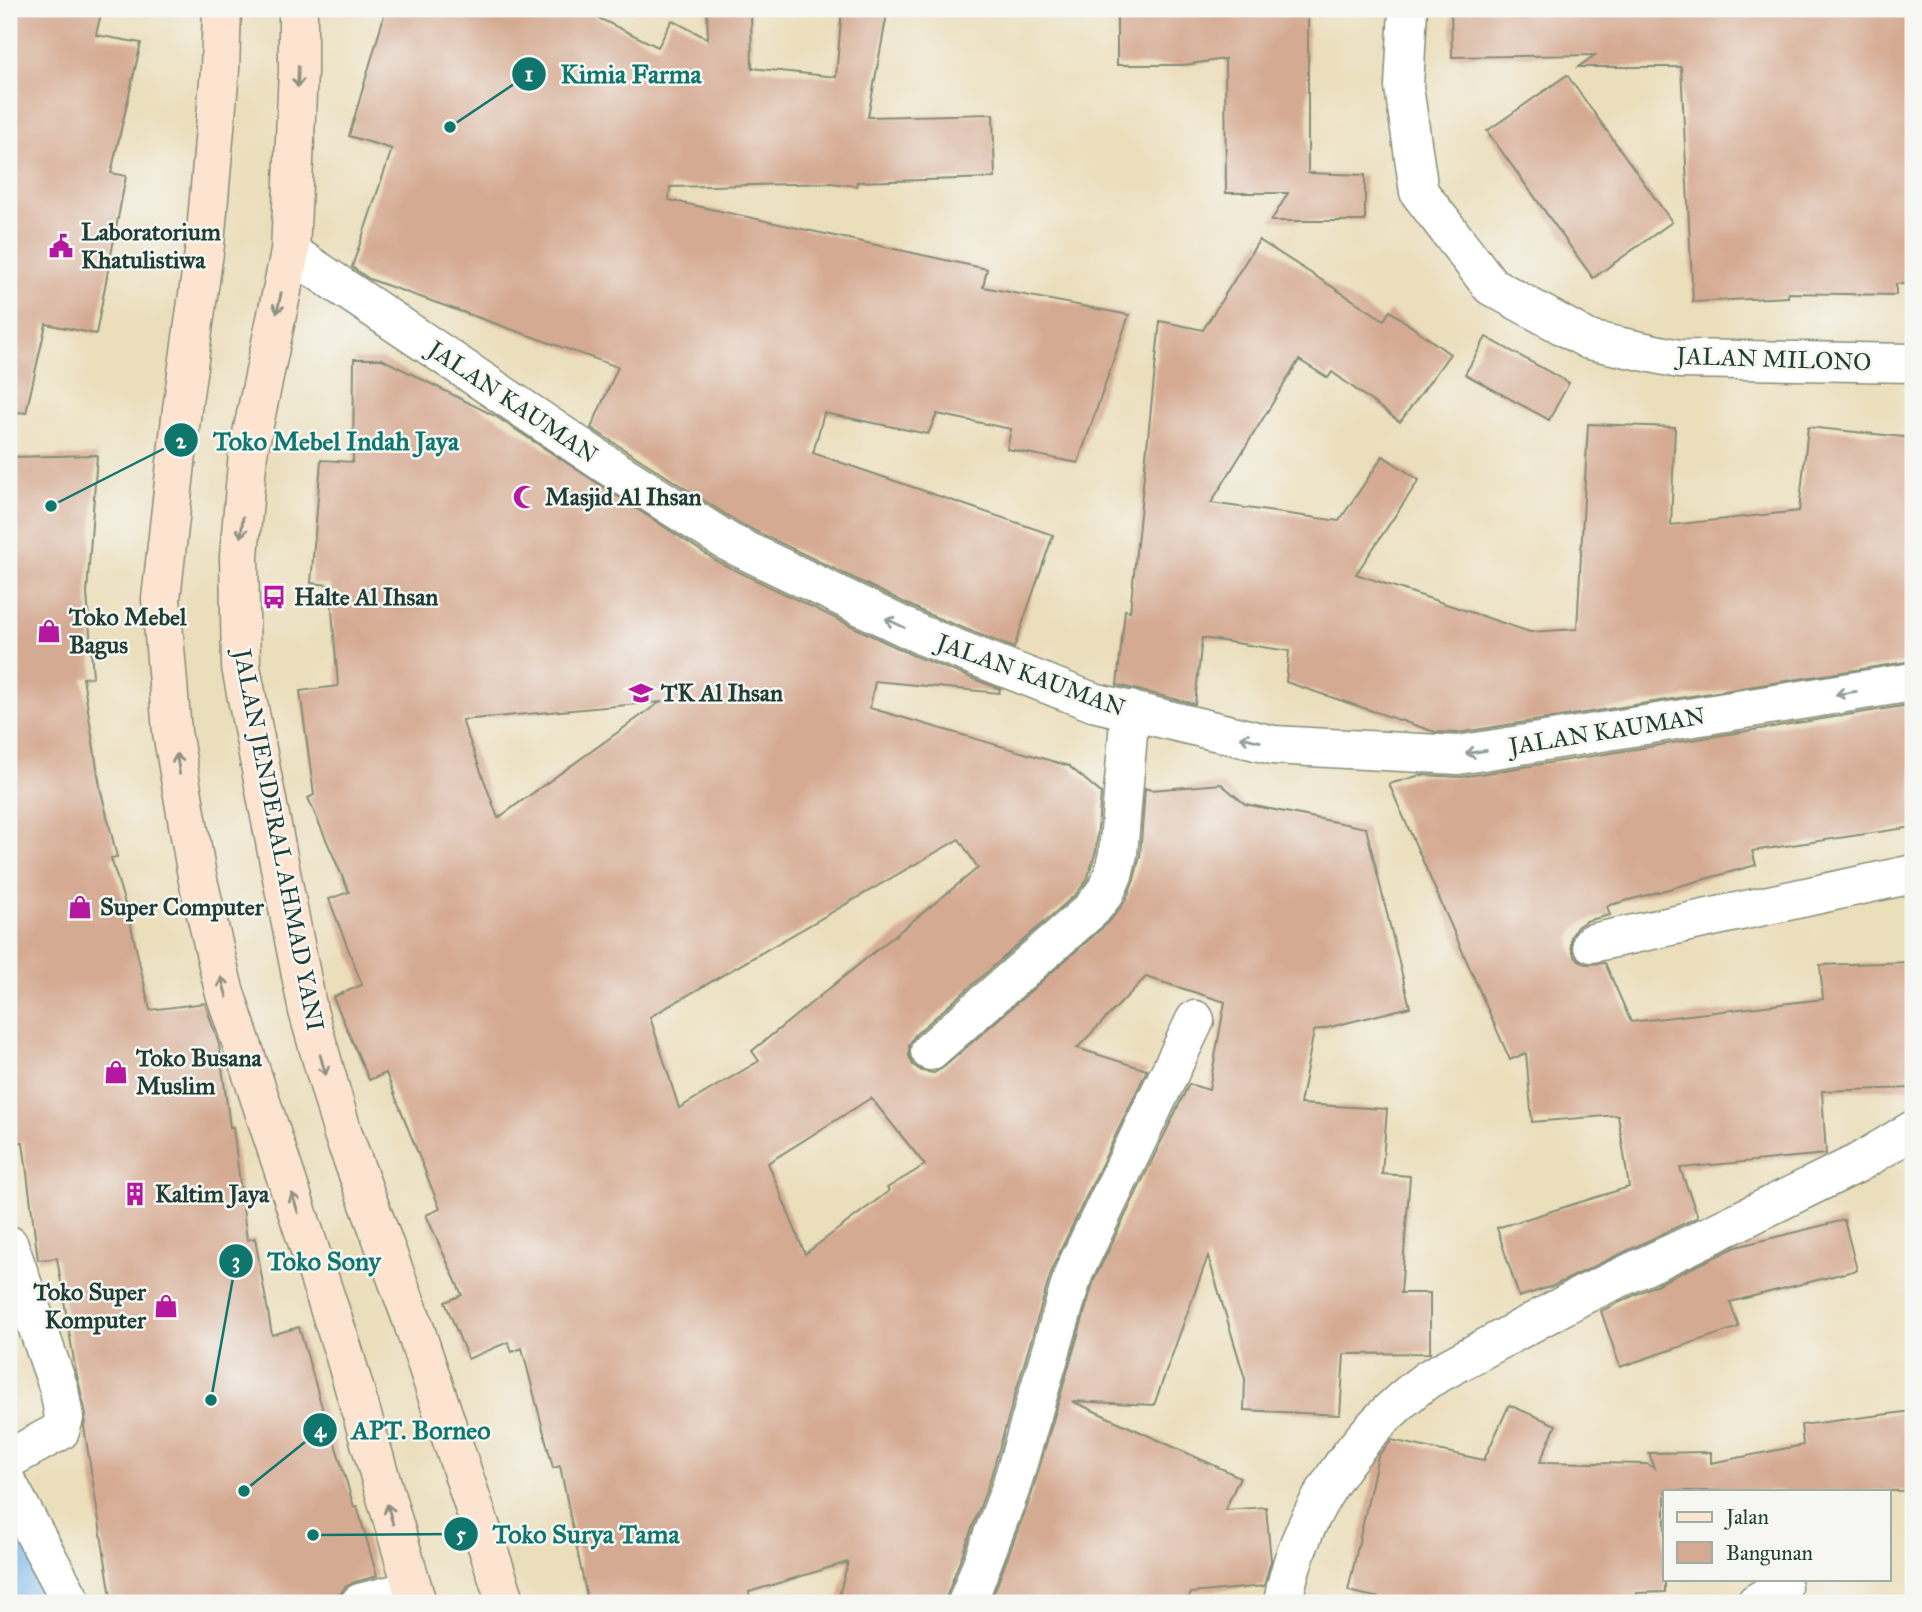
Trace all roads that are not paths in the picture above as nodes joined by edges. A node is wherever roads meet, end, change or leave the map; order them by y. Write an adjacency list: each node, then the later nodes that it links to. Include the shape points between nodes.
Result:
1 (222, 9): 16 (main road, one-way to 1, via 343,1350 224,990 197,876 172,732 162,599 208,219)
2 (298, 9): 4 (main road, JALAN JENDERAL AHMAD YANI, one-way to 4)
3 (1408, 9): 5 (street, JALAN MILONO, via 1404,87 1419,192 1491,286 1589,341 1679,359)
4 (290, 253): 7 (street, JALAN KAUMAN, one-way to 4, via 1093,702 921,635 728,542); 19 (main road, JALAN JENDERAL AHMAD YANI, one-way to 19, via 248,453 239,556 241,667 308,1011 343,1134 411,1317)
5 (1913, 363)
6 (1913, 682): 7 (street, JALAN KAUMAN, one-way to 7, via 1458,755 1273,745)
7 (1130, 710): 11 (street, via 1118,854 1106,891 1052,946)
8 (1913, 874): 9 (street)
9 (1592, 943)
10 (1195, 1020): 20 (street, via 1074,1272 1010,1490)
11 (930, 1051)
12 (1913, 1130): 21 (street, via 1836,1173 1583,1294 1417,1387 1369,1430 1332,1483 1290,1568)
13 (9, 1245): 14 (street, via 59,1389 64,1425)
14 (9, 1459)
15 (9, 1486): 17 (street)
16 (414, 1597): 18 (street)
17 (72, 1603)
18 (360, 1603)
19 (506, 1603)
20 (967, 1603)
21 (1283, 1603)

